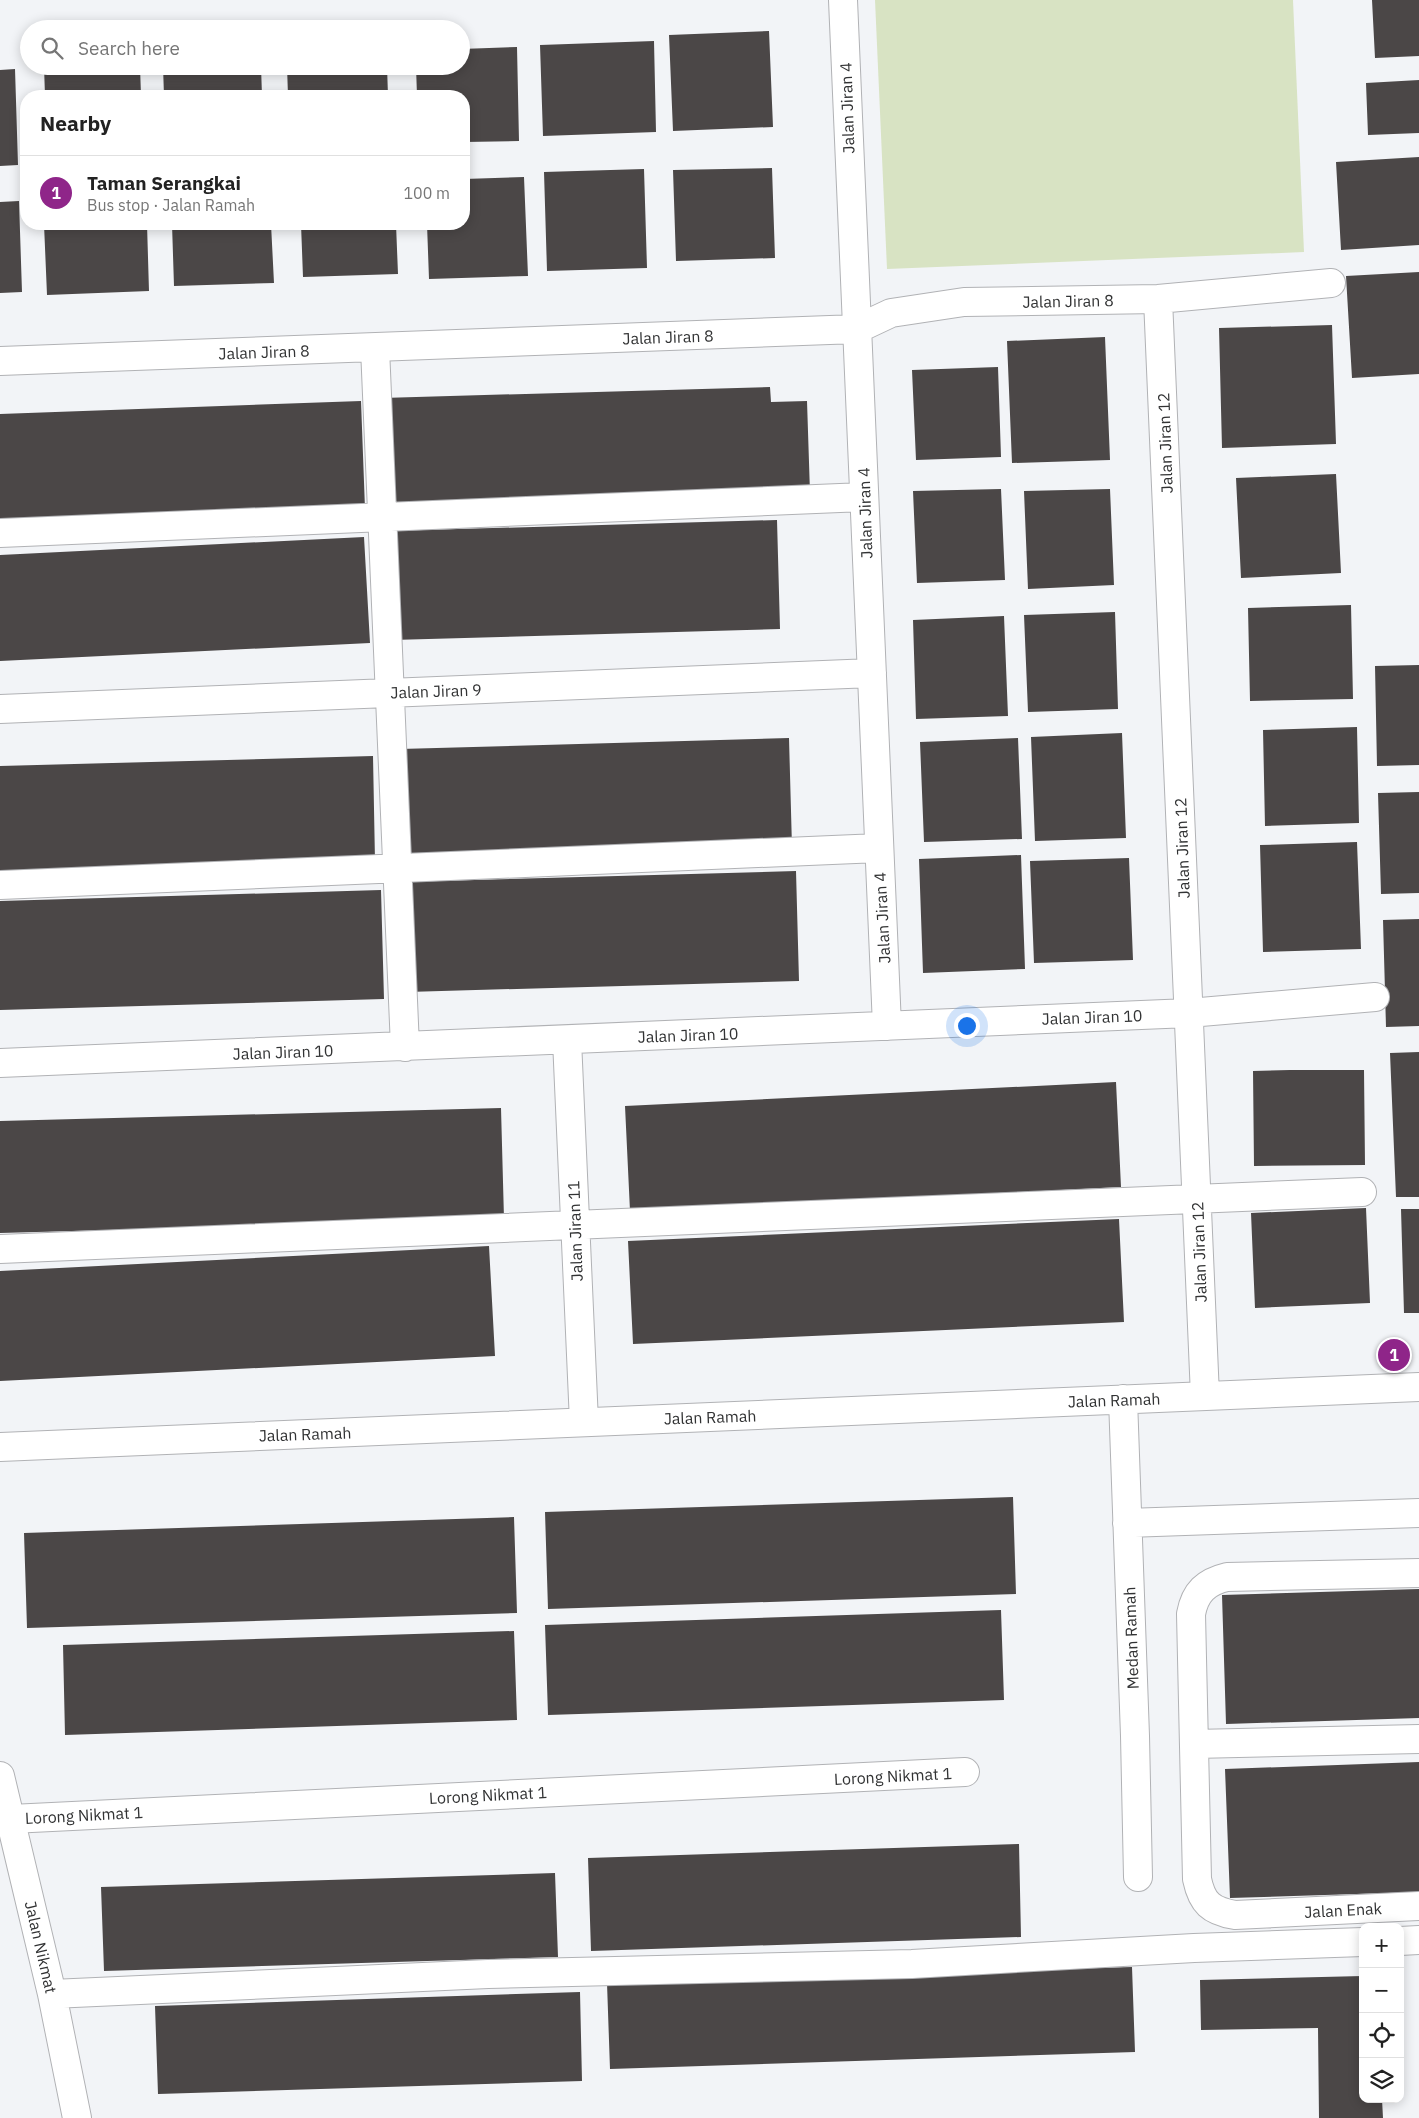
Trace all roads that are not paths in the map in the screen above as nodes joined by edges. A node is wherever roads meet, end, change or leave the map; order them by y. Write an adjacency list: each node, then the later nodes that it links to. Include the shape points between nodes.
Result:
1 (843, 0): 4 (street, Jalan Jiran 4)
2 (1331, 283): 3 (street, Jalan Jiran 8)
3 (1158, 299): 4 (street, Jalan Jiran 8, via 964,302 891,312); 17 (street, Jalan Jiran 12)
4 (857, 329): 5 (street, Jalan Jiran 8); 7 (street, Jalan Jiran 4)
5 (375, 348): 6 (street, Jalan Jiran 8); 8 (street)
6 (0, 361)
7 (864, 497): 8 (street); 10 (street, Jalan Jiran 4)
8 (382, 517): 9 (street); 11 (street)
9 (0, 533)
10 (872, 673): 11 (street, Jalan Jiran 9); 13 (street, Jalan Jiran 4)
11 (390, 693): 12 (street, Jalan Jiran 9); 14 (street)
12 (0, 709)
13 (879, 848): 14 (street); 18 (street, Jalan Jiran 4)
14 (397, 868): 15 (street); 20 (street)
15 (0, 885)
16 (1375, 997): 17 (street, Jalan Jiran 10)
17 (1189, 1013): 18 (street, Jalan Jiran 10); 23 (street, Jalan Jiran 12)
18 (887, 1026): 19 (street, Jalan Jiran 10)
19 (567, 1040): 20 (street, Jalan Jiran 10); 24 (street, Jalan Jiran 11)
20 (405, 1047): 21 (street, Jalan Jiran 10)
21 (0, 1063)
22 (1362, 1192): 23 (street)
23 (1197, 1199): 24 (street); 27 (street, Jalan Jiran 12)
24 (575, 1225): 25 (street); 29 (street, Jalan Jiran 11)
25 (0, 1250)
26 (1419, 1387): 27 (street, Jalan Ramah)
27 (1205, 1396): 28 (street, Jalan Ramah)
28 (1123, 1399): 29 (street, Jalan Ramah); 32 (street, Medan Ramah)
29 (584, 1422): 30 (street, Jalan Ramah)
30 (0, 1447)
31 (1419, 1514): 32 (street)
32 (1127, 1523): 39 (street, Medan Ramah)
33 (1419, 1573): 35 (street, Jalan Enak, via 1227,1576 1202,1588 1194,1600 1192,1614)
34 (1419, 1739): 35 (street)
35 (1194, 1744): 40 (street, Jalan Enak, via 1197,1879 1200,1893 1208,1904 1220,1912 1235,1915)
36 (965, 1772): 38 (street, Lorong Nikmat 1)
37 (0, 1776): 38 (street, Jalan Nikmat)
38 (11, 1819): 44 (street, Jalan Nikmat)
39 (1138, 1877)
40 (1419, 1906)
41 (1419, 1940): 42 (street)
42 (1404, 1941)
43 (1359, 1942): 44 (street, via 912,1964 488,1974)
44 (52, 1994): 45 (street, Jalan Nikmat)
45 (77, 2118)

